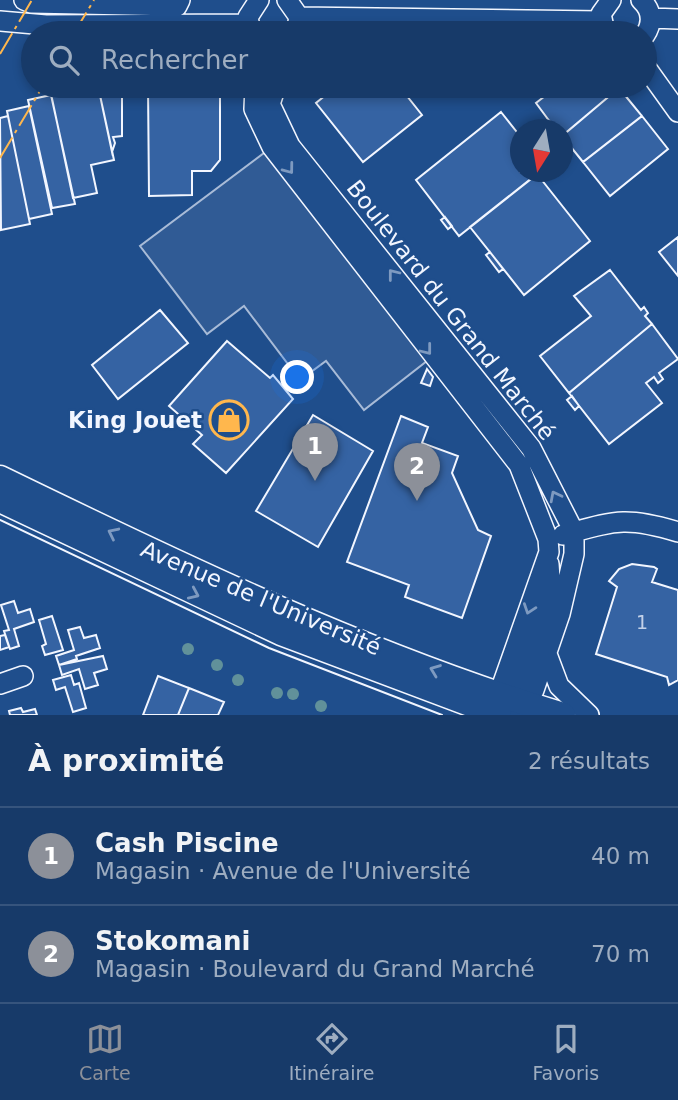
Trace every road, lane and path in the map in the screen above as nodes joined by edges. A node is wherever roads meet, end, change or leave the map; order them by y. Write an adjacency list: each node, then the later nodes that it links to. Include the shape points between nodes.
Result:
1 (24, 0): 2 (street, via 177,6)
2 (180, 0)
3 (259, 0): 9 (street, via 250,10)
4 (287, 0): 10 (street)
5 (611, 0): 11 (street, via 604,7)
6 (640, 0): 12 (street, via 649,10)
7 (678, 19): 14 (street)
8 (0, 21): 13 (street)
9 (249, 21)
10 (295, 21)
11 (603, 21)
12 (648, 21)
13 (21, 23)
14 (657, 25)
15 (657, 83): 18 (street)
16 (254, 98): 23 (street, Boulevard du Grand Marché, one-way to 23, via 254,109 272,147 519,465)
17 (272, 98): 21 (street, Boulevard du Grand Marché, one-way to 17, via 531,448 290,146 270,104)
18 (678, 112)
19 (0, 478): 27 (main road, Avenue de l'Université, one-way to 19, via 147,550)
20 (0, 500): 27 (main road, Avenue de l'Université, one-way to 27, via 281,633)
21 (574, 532): 22 (street, via 624,520); 23 (street); 24 (street, via 570,577)
22 (678, 532)
23 (549, 546): 27 (street, Boulevard du Grand Marché, one-way to 27, via 551,592)
24 (547, 654): 27 (street); 28 (street, via 559,686)
25 (23, 676): 26 (street)
26 (0, 684)
27 (520, 709)
28 (589, 715)

